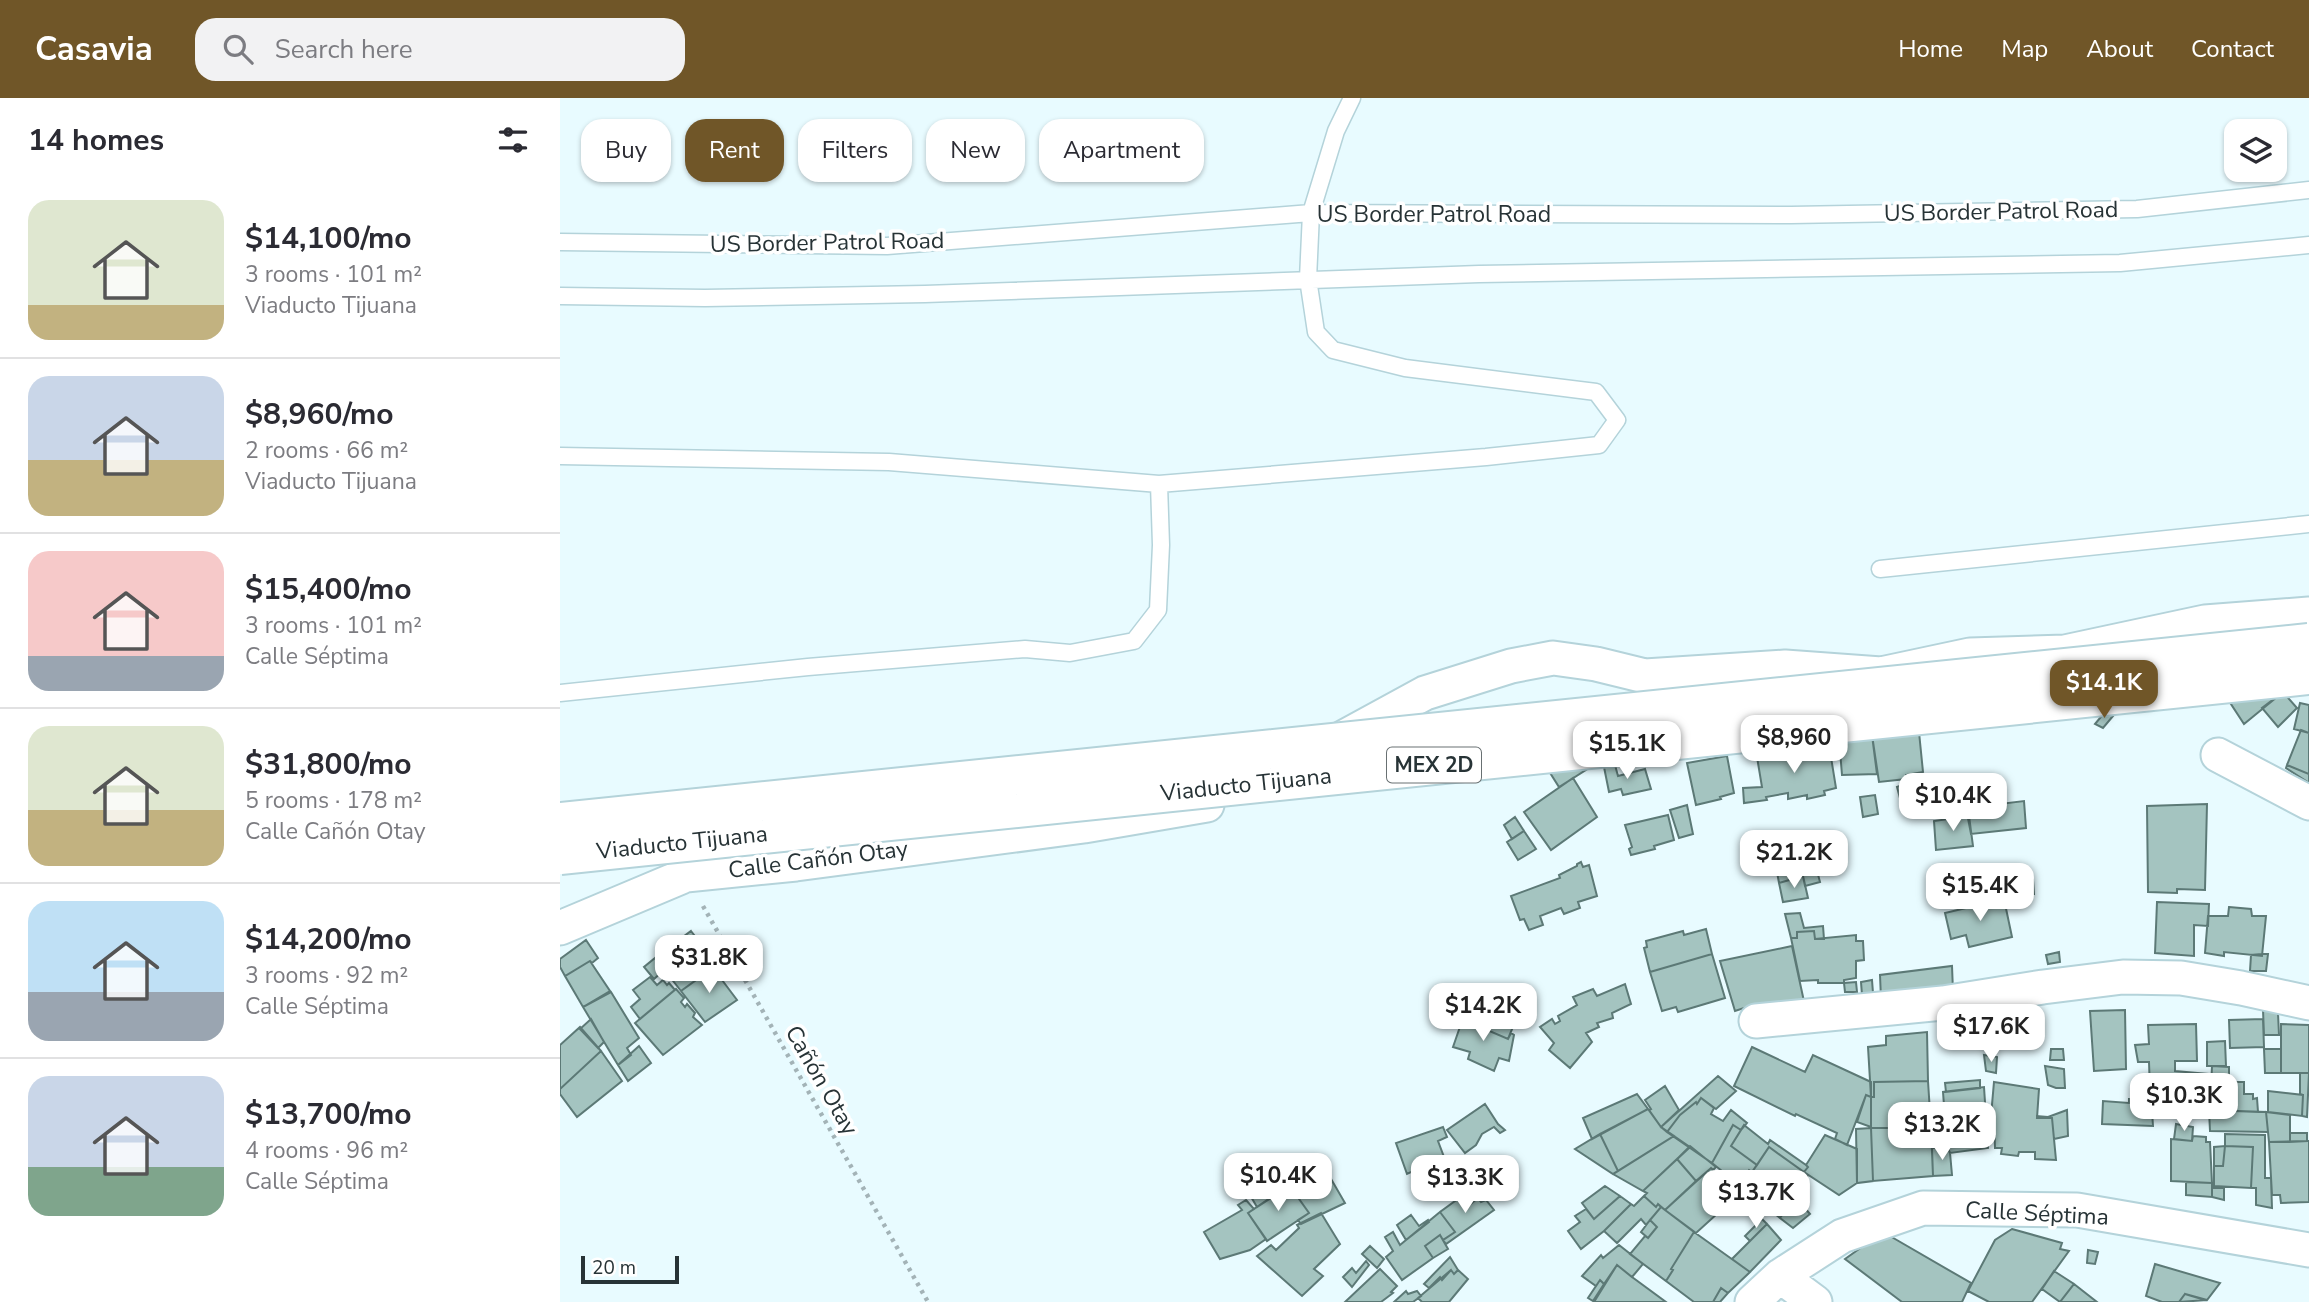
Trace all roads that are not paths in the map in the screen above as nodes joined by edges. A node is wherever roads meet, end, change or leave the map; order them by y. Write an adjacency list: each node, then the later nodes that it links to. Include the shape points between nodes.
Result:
1 (1352, 98): 3 (lane, via 1336,131)
2 (2309, 190): 3 (lane, US Border Patrol Road, via 2137,209 1791,215)
3 (1311, 213): 4 (lane, US Border Patrol Road, via 887,246); 6 (lane)
4 (560, 243)
5 (2309, 245): 6 (lane, via 2120,262)
6 (1308, 279): 7 (lane, via 939,293); 9 (lane, via 1317,332 1333,350 1405,368 1596,392 1617,420 1599,445)
7 (560, 296)
8 (560, 456): 9 (lane, via 889,462)
9 (1159, 484): 15 (lane, via 1158,610 1134,642 1070,653 1025,649)
10 (2309, 524): 11 (lane)
11 (1880, 569)
12 (2309, 614): 20 (street, Calle Cañón Otay, via 2205,622 2065,652 1970,654 1881,674 1786,667 1645,676 1553,658 1425,693 1326,748 1262,795 1084,826 686,875)
13 (2309, 643): 18 (highway, Viaducto Tijuana / MEX 2D, bridge)
14 (2309, 676): 19 (highway, Viaducto Tijuana / MEX 2D, bridge)
15 (560, 693)
16 (2218, 755): 17 (street)
17 (2309, 803)
18 (560, 822)
19 (560, 855)
20 (560, 928)
21 (2309, 1003): 22 (street, via 2181,978 2123,977 1943,1003)
22 (1756, 1021)
23 (2309, 1250): 24 (street, Calle Séptima, via 2077,1210 1923,1208 1842,1236)
24 (1780, 1276): 25 (street, Calle Séptima); 26 (street)
25 (1752, 1302)
26 (1815, 1302)

